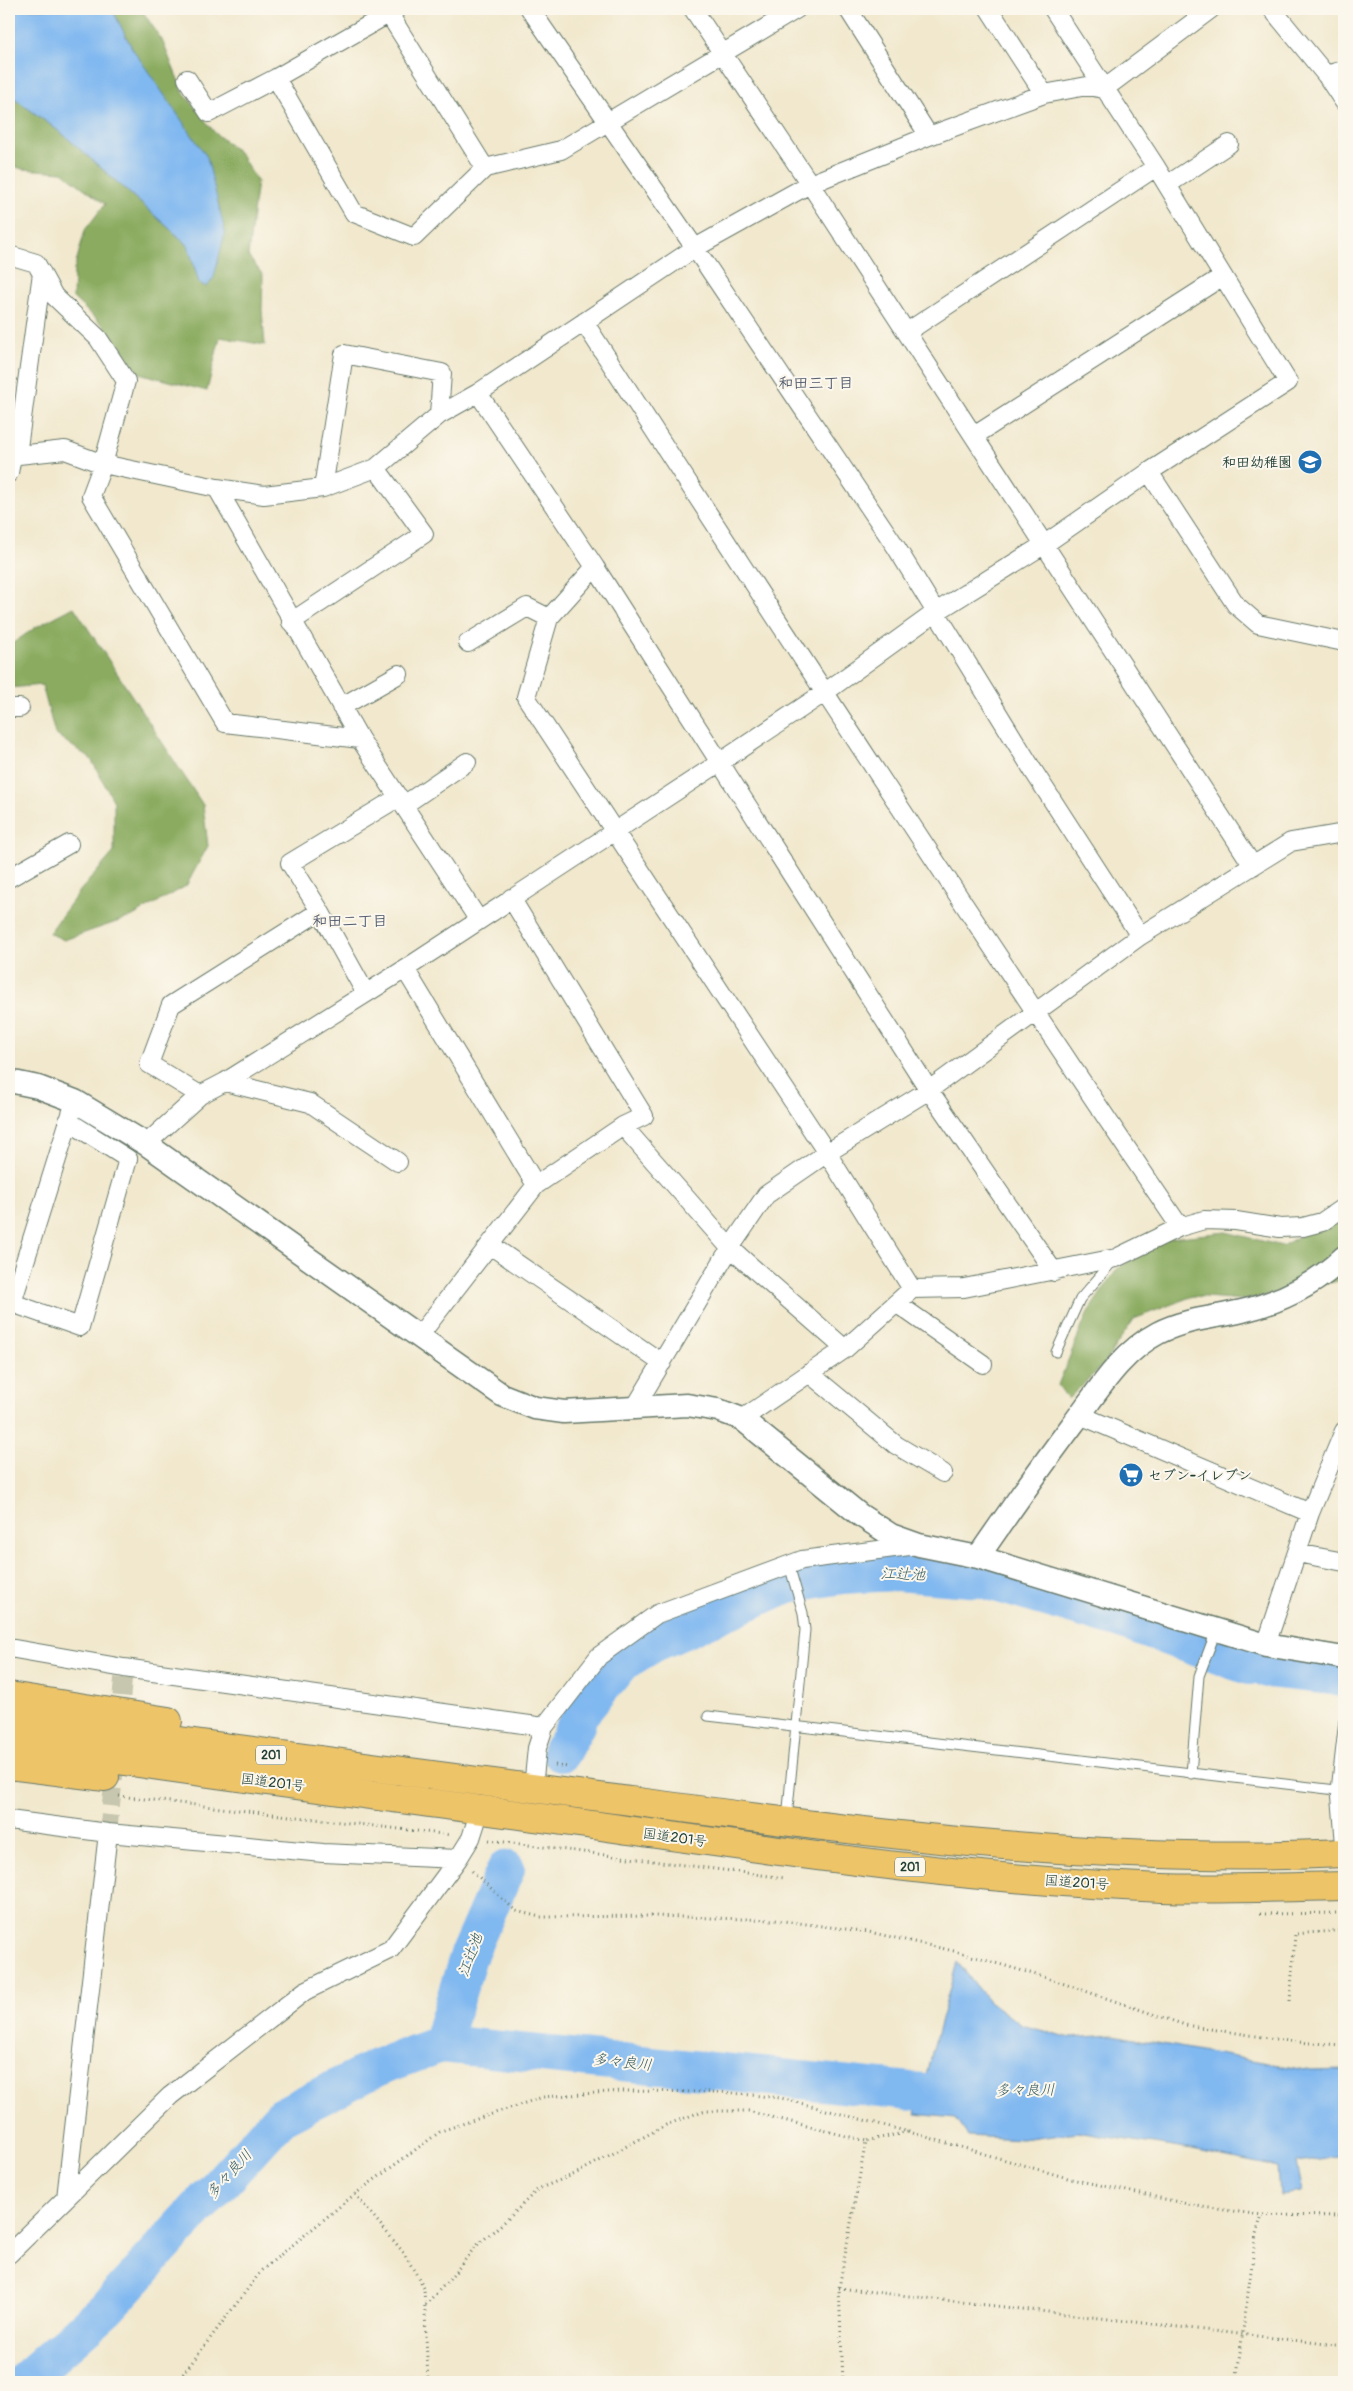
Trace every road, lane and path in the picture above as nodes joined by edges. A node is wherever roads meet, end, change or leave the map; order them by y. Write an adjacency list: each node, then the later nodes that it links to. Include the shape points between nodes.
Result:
1 (530, 9): 18 (street)
2 (693, 9): 10 (street)
3 (797, 9): 10 (street)
4 (848, 9): 19 (street)
5 (989, 9): 16 (street)
6 (1053, 9): 15 (street)
7 (1211, 9): 15 (street)
8 (1272, 9): 12 (street)
9 (390, 10): 13 (street); 22 (street)
10 (723, 52): 18 (street); 23 (street)
11 (1344, 70): 12 (street)
12 (1326, 75): 17 (street)
13 (276, 78): 14 (street, via 209,113); 22 (street, via 354,213 414,237)
14 (188, 79)
15 (1104, 89): 16 (street, via 1087,86); 21 (street)
16 (1044, 94): 19 (street)
17 (1344, 102)
18 (607, 121): 22 (street, via 561,150); 25 (street)
19 (929, 136): 23 (street)
20 (1228, 144): 24 (street)
21 (1156, 167): 24 (street); 30 (street)
22 (485, 168)
23 (810, 184): 25 (street); 30 (street)
24 (1167, 184): 28 (street)
25 (695, 248): 29 (street); 43 (street, via 896,547)
26 (9, 255): 27 (street, via 36,263)
27 (42, 274): 34 (street); 35 (street, via 54,296 98,338 126,381)
28 (1223, 276): 33 (street); 37 (street, via 1288,382)
29 (584, 322): 31 (street); 49 (street)
30 (907, 332): 33 (street)
31 (478, 393): 32 (street); 42 (street)
32 (439, 415): 36 (street); 40 (street, via 442,373 344,354)
33 (974, 436): 41 (street)
34 (13, 455): 35 (street, via 65,450); 38 (street)
35 (103, 464): 39 (street); 51 (street, via 91,496 225,723)
36 (376, 468): 40 (street); 45 (street, via 424,534)
37 (1149, 472): 41 (street); 46 (street, via 1236,605 1258,624)
38 (9, 473)
39 (217, 488): 40 (street, via 264,495); 45 (street)
40 (322, 488)
41 (1045, 544): 43 (street); 58 (street)
42 (595, 567): 44 (street); 53 (street)
43 (936, 612): 49 (street); 63 (street)
44 (548, 618): 47 (street, via 527,608); 55 (street, via 526,697)
45 (291, 622): 50 (street)
46 (1344, 642)
47 (468, 643)
48 (400, 674): 50 (street)
49 (824, 693): 53 (street); 66 (street)
50 (341, 707): 51 (street)
51 (360, 739): 54 (street)
52 (467, 762): 54 (street)
53 (719, 763): 55 (street); 69 (street)
54 (402, 801): 61 (street, via 290,863); 62 (street)
55 (614, 832): 60 (street); 74 (street)
56 (1344, 833): 58 (street, via 1291,842)
57 (68, 844): 59 (street)
58 (1253, 866): 63 (street)
59 (9, 878)
60 (511, 898): 62 (street); 72 (street, via 644,1116)
61 (320, 910): 65 (street); 70 (street, via 171,1005 150,1064)
62 (478, 919): 64 (street)
63 (1140, 936): 66 (street)
64 (405, 969): 65 (street); 76 (street)
65 (365, 992): 68 (street)
66 (1034, 1013): 69 (street); 78 (street)
67 (9, 1081): 71 (street, via 38,1087)
68 (225, 1082): 70 (street); 75 (street, via 310,1103)
69 (929, 1090): 74 (street); 83 (street)
70 (200, 1095): 73 (street)
71 (72, 1111): 73 (street); 86 (street); 86 (street, via 128,1159 80,1327)
72 (623, 1126): 76 (street); 80 (street)
73 (146, 1144): 87 (street)
74 (827, 1153): 80 (street, via 766,1195); 84 (street)
75 (398, 1162)
76 (536, 1185): 79 (street)
77 (1344, 1207): 78 (street, via 1322,1222 1303,1227 1280,1228 1204,1220)
78 (1180, 1227): 82 (street)
79 (490, 1245): 87 (street); 90 (street)
80 (730, 1248): 88 (street); 90 (street)
81 (1344, 1257): 94 (street, via 1326,1274 1296,1292 1243,1311 1191,1320 1158,1333 1130,1352)
82 (1116, 1258): 83 (street); 89 (lane, via 1080,1299)
83 (1054, 1272): 84 (street, via 964,1288)
84 (912, 1289): 85 (street)
85 (896, 1303): 88 (street); 91 (street)
86 (10, 1304)
87 (419, 1336): 93 (street, via 502,1395 535,1408 564,1412)
88 (845, 1349): 92 (street)
89 (1056, 1352)
90 (662, 1363): 93 (street)
91 (983, 1364)
92 (809, 1374): 95 (street); 97 (street, via 896,1444)
93 (634, 1409): 95 (street, via 687,1405 718,1410)
94 (1080, 1415): 98 (street); 101 (street)
95 (742, 1420): 99 (street, via 860,1515 891,1535)
96 (1344, 1431): 98 (street)
97 (943, 1473)
98 (1310, 1513): 100 (street)
99 (919, 1544): 101 (street); 103 (street, via 802,1560)
100 (1297, 1553): 102 (street); 105 (street)
101 (978, 1557): 104 (street)
102 (1344, 1562)
103 (789, 1565): 112 (street, via 657,1614 599,1656); 113 (lane, via 805,1630)
104 (1216, 1631): 105 (street); 119 (lane, via 1199,1676)
105 (1266, 1645): 107 (street)
106 (9, 1648): 112 (street, via 124,1668)
107 (1344, 1658)
108 (9, 1696): 118 (highway, 201, via 289,1741)
109 (708, 1716): 113 (lane)
110 (9, 1717): 118 (highway, 国道201号 / 201)
111 (1344, 1720): 121 (lane)
112 (544, 1727): 115 (street)
113 (797, 1727): 119 (lane); 125 (lane)
114 (9, 1744): 122 (highway, 国道201号 / 201)
115 (536, 1760): 117 (path); 120 (street)
116 (9, 1765): 122 (highway, 201, via 317,1803)
117 (578, 1768)
118 (410, 1772): 120 (highway, 国道201号 / 201)
119 (1191, 1774): 121 (lane)
120 (533, 1788): 125 (highway, 国道201号 / 201)
121 (1336, 1790): 127 (lane)
122 (381, 1795): 123 (highway, 国道201号 / 201)
123 (480, 1810): 128 (street, via 471,1838); 129 (highway, 国道201号 / 201, via 824,1858 1006,1877 1164,1888)
124 (9, 1820): 126 (street)
125 (786, 1822): 127 (highway, 国道201号 / 201, via 1014,1847 1129,1854)
126 (108, 1833): 128 (street, via 323,1853); 136 (street)
127 (1343, 1853)
128 (458, 1859): 132 (path, via 516,1911 540,1917 775,1920 869,1932 954,1951 1047,1978 1185,2025 1295,2042); 136 (street, via 391,1949 305,1991 170,2096)
129 (1344, 1886)
130 (1344, 1930): 131 (path, via 1295,1934)
131 (1290, 2001)
132 (1344, 2045)
133 (909, 2132): 134 (path); 135 (path, via 781,2098 721,2092 622,2091 543,2097 441,2131); 137 (path, via 1071,2179 1202,2207)
134 (866, 2142): 140 (path); 141 (path, via 748,2111 703,2110 538,2189 475,2247)
135 (355, 2194): 141 (path, via 404,2252 424,2287); 144 (path, via 262,2270)
136 (66, 2198): 139 (street)
137 (1262, 2215): 138 (path); 142 (path, via 1256,2234)
138 (1344, 2216)
139 (9, 2254)
140 (840, 2288): 142 (path); 146 (path)
141 (425, 2305): 145 (path)
142 (1241, 2334): 143 (path); 147 (path)
143 (1344, 2346)
144 (177, 2382)
145 (428, 2382)
146 (843, 2382)
147 (1236, 2382)

